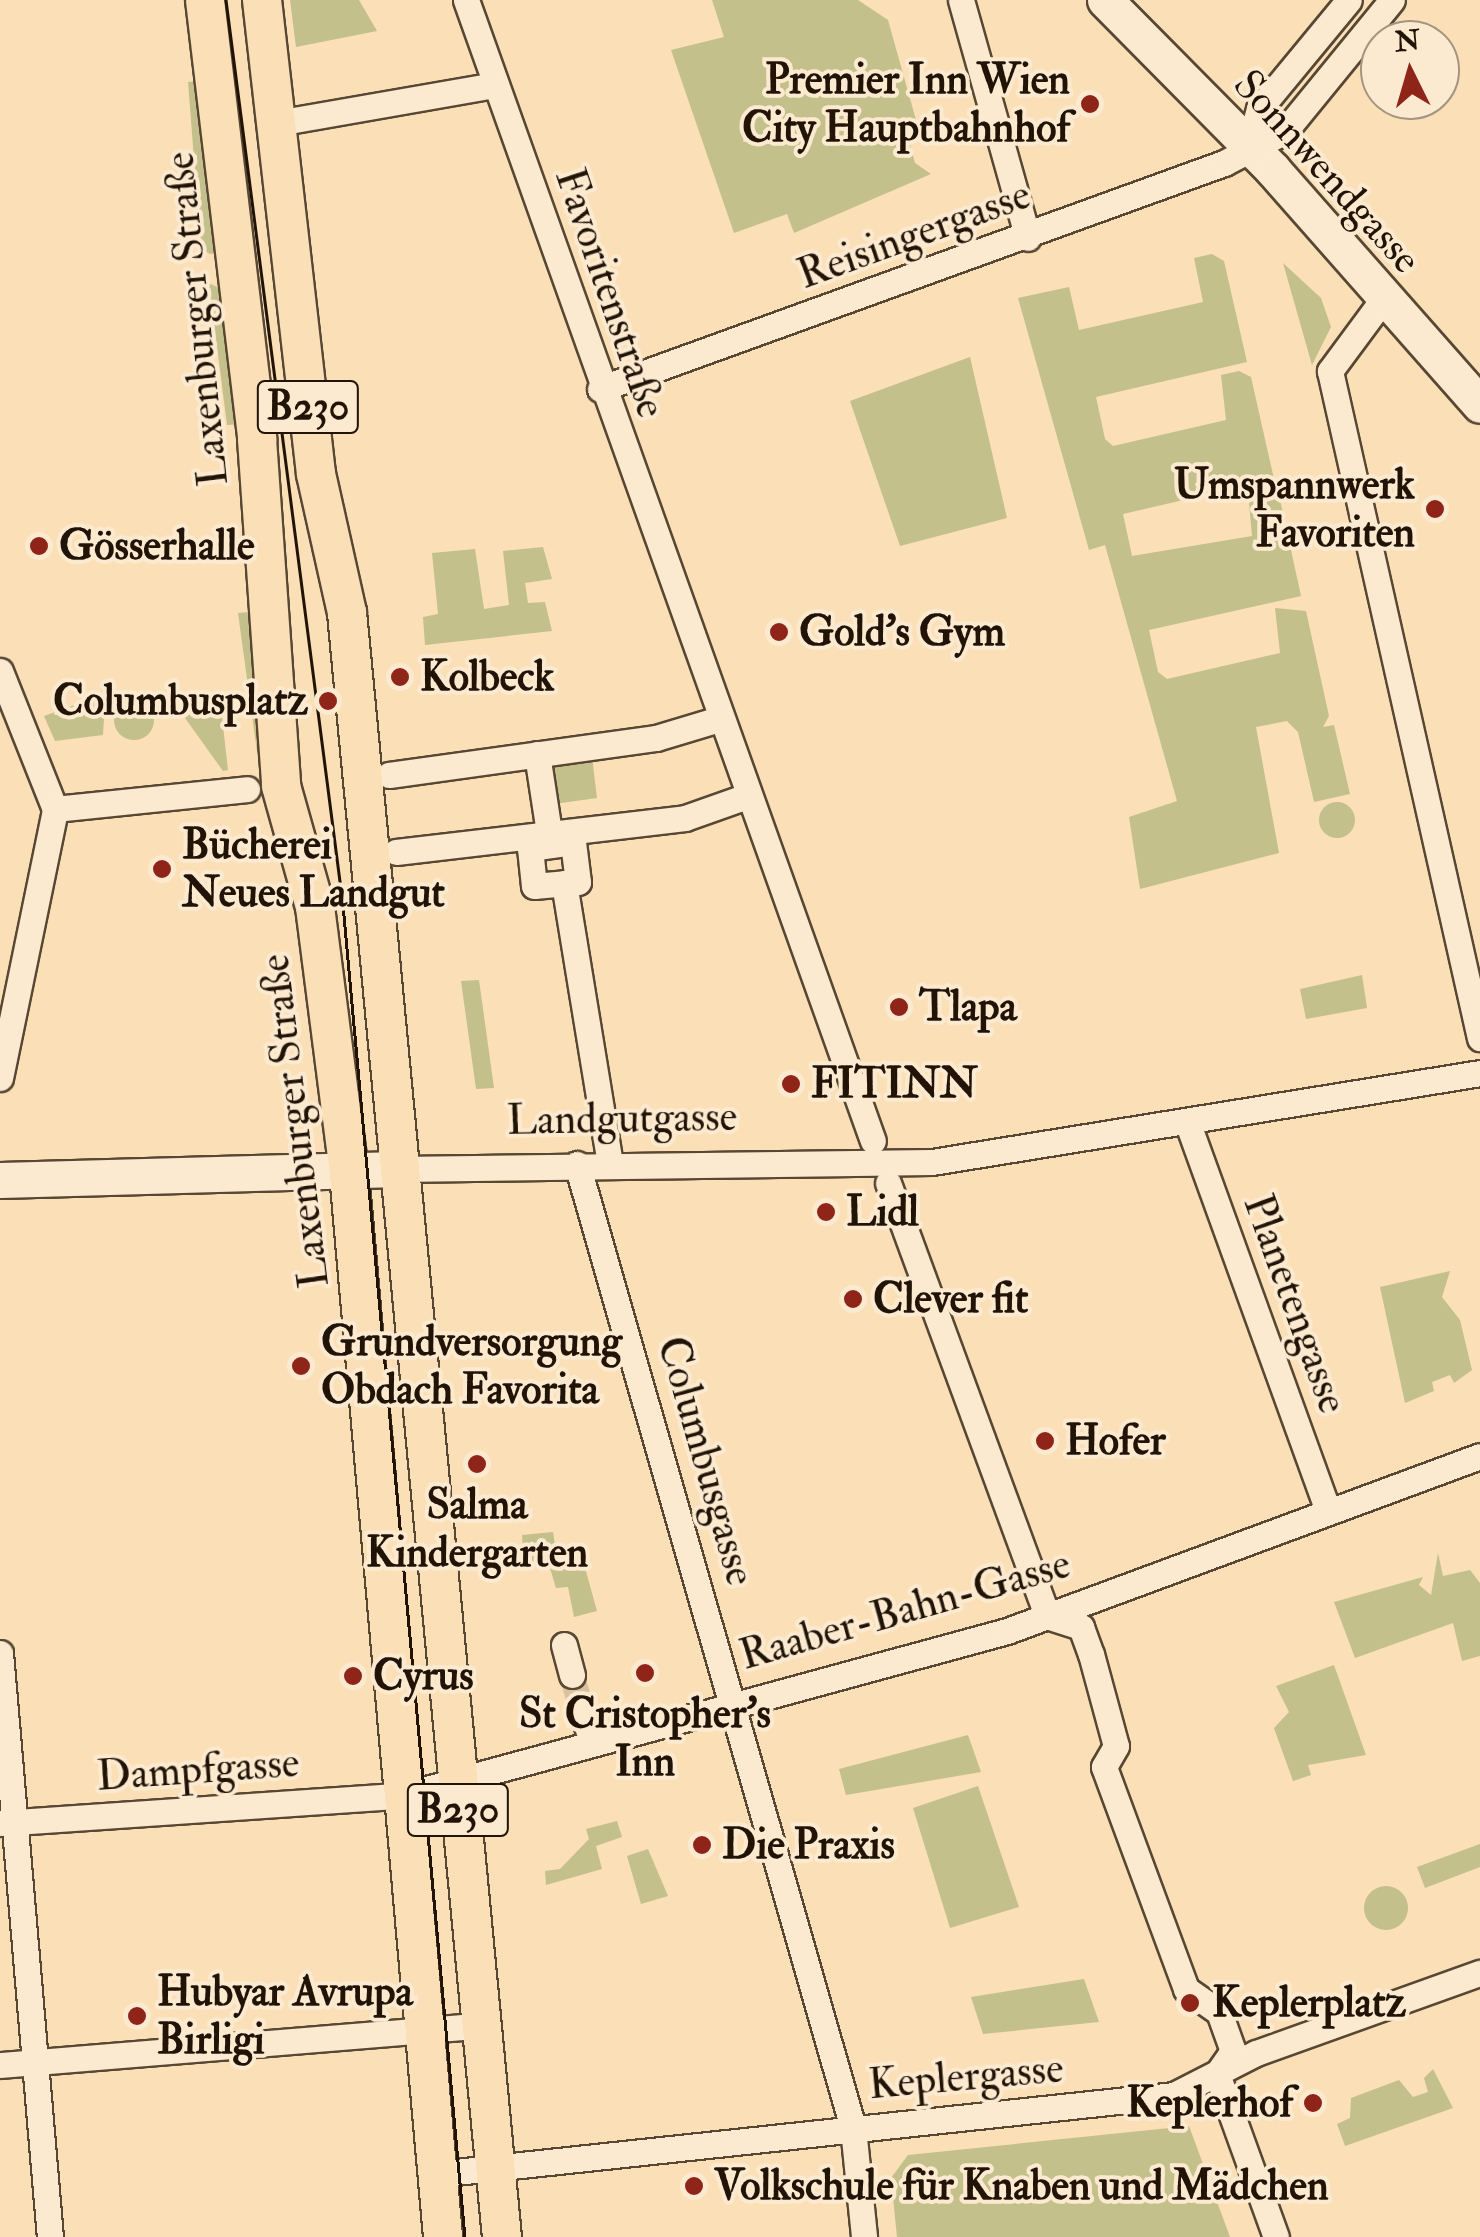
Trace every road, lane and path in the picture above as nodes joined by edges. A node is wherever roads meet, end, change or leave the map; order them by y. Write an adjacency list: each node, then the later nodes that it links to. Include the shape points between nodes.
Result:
1 (205, 0): 32 (main road, Laxenburger Straße / B230, via 258,439 281,786 315,907)
2 (262, 0): 9 (main road, B230)
3 (466, 0): 8 (street, Favoritenstraße)
4 (961, 0): 11 (street)
5 (1105, 0): 10 (main road, Sonnwendgasse)
6 (1349, 0): 10 (street, via 1259,109)
7 (1392, 0): 10 (street, Reisingergasse, via 1285,131)
8 (494, 85): 9 (street); 13 (street, Favoritenstraße)
9 (277, 122): 31 (main road, B230, via 316,474 347,613)
10 (1249, 146): 11 (street, Reisingergasse); 12 (main road, Sonnwendgasse)
11 (1028, 238): 13 (street, Reisingergasse)
12 (1382, 302): 14 (main road, Sonnwendgasse); 24 (street, via 1330,372)
13 (600, 388): 16 (street, Favoritenstraße)
14 (1480, 405)
15 (0, 671): 21 (street)
16 (719, 719): 17 (street); 20 (street)
17 (537, 754): 18 (street); 22 (street)
18 (389, 775)
19 (248, 789): 21 (street)
20 (747, 796): 22 (street, via 685,818); 28 (street)
21 (56, 808): 26 (street)
22 (550, 839): 23 (street); 29 (street, via 530,848 534,886 564,884)
23 (396, 852)
24 (1480, 1038)
25 (1480, 1073): 27 (street, Landgutgasse)
26 (0, 1078)
27 (1188, 1124): 29 (street, Landgutgasse, via 932,1162); 36 (street, Planetengasse)
28 (873, 1141)
29 (610, 1163): 30 (street, Landgutgasse)
30 (577, 1164): 31 (street, Landgutgasse); 41 (street, Columbusgasse)
31 (398, 1169): 32 (main road, Landgutgasse); 44 (main road, B230)
32 (350, 1172): 33 (main road, Landgutgasse); 45 (main road, Laxenburger Straße / B230)
33 (0, 1180)
34 (888, 1182): 37 (street)
35 (1480, 1456): 36 (street, Raaber-Bahn-Gasse)
36 (1328, 1511): 37 (street, Raaber-Bahn-Gasse)
37 (1048, 1616): 41 (street, Raaber-Bahn-Gasse); 52 (street, via 1080,1626 1092,1654 1116,1746 1104,1767 1186,1989 1220,2012 1234,2050)
38 (564, 1644): 40 (street)
39 (0, 1653): 46 (street)
40 (572, 1675)
41 (734, 1700): 43 (street, Raaber-Bahn-Gasse); 53 (street, Columbusgasse)
42 (584, 1712): 43 (street)
43 (592, 1740): 44 (street, Raaber-Bahn-Gasse)
44 (455, 1780): 45 (street, Raaber-Bahn-Gasse); 48 (main road, B230)
45 (401, 1796): 46 (street, Dampfgasse); 49 (main road, Laxenburger Straße / B230)
46 (7, 1823): 50 (street)
47 (1480, 1973): 52 (street, Keplergasse)
48 (477, 2026): 49 (street); 54 (main road, B230)
49 (424, 2032): 50 (street); 55 (main road, Laxenburger Straße / B230)
50 (36, 2062): 51 (street); 56 (street)
51 (0, 2065)
52 (1217, 2074): 53 (street, Keplergasse, via 1174,2095); 60 (street)
53 (852, 2128): 54 (street, Keplergasse); 59 (street)
54 (494, 2168): 55 (street, Keplergasse); 58 (main road, B230)
55 (437, 2174): 57 (main road, Laxenburger Straße / B230)
56 (50, 2237)
57 (443, 2237)
58 (502, 2237)
59 (864, 2237)
60 (1276, 2237)

